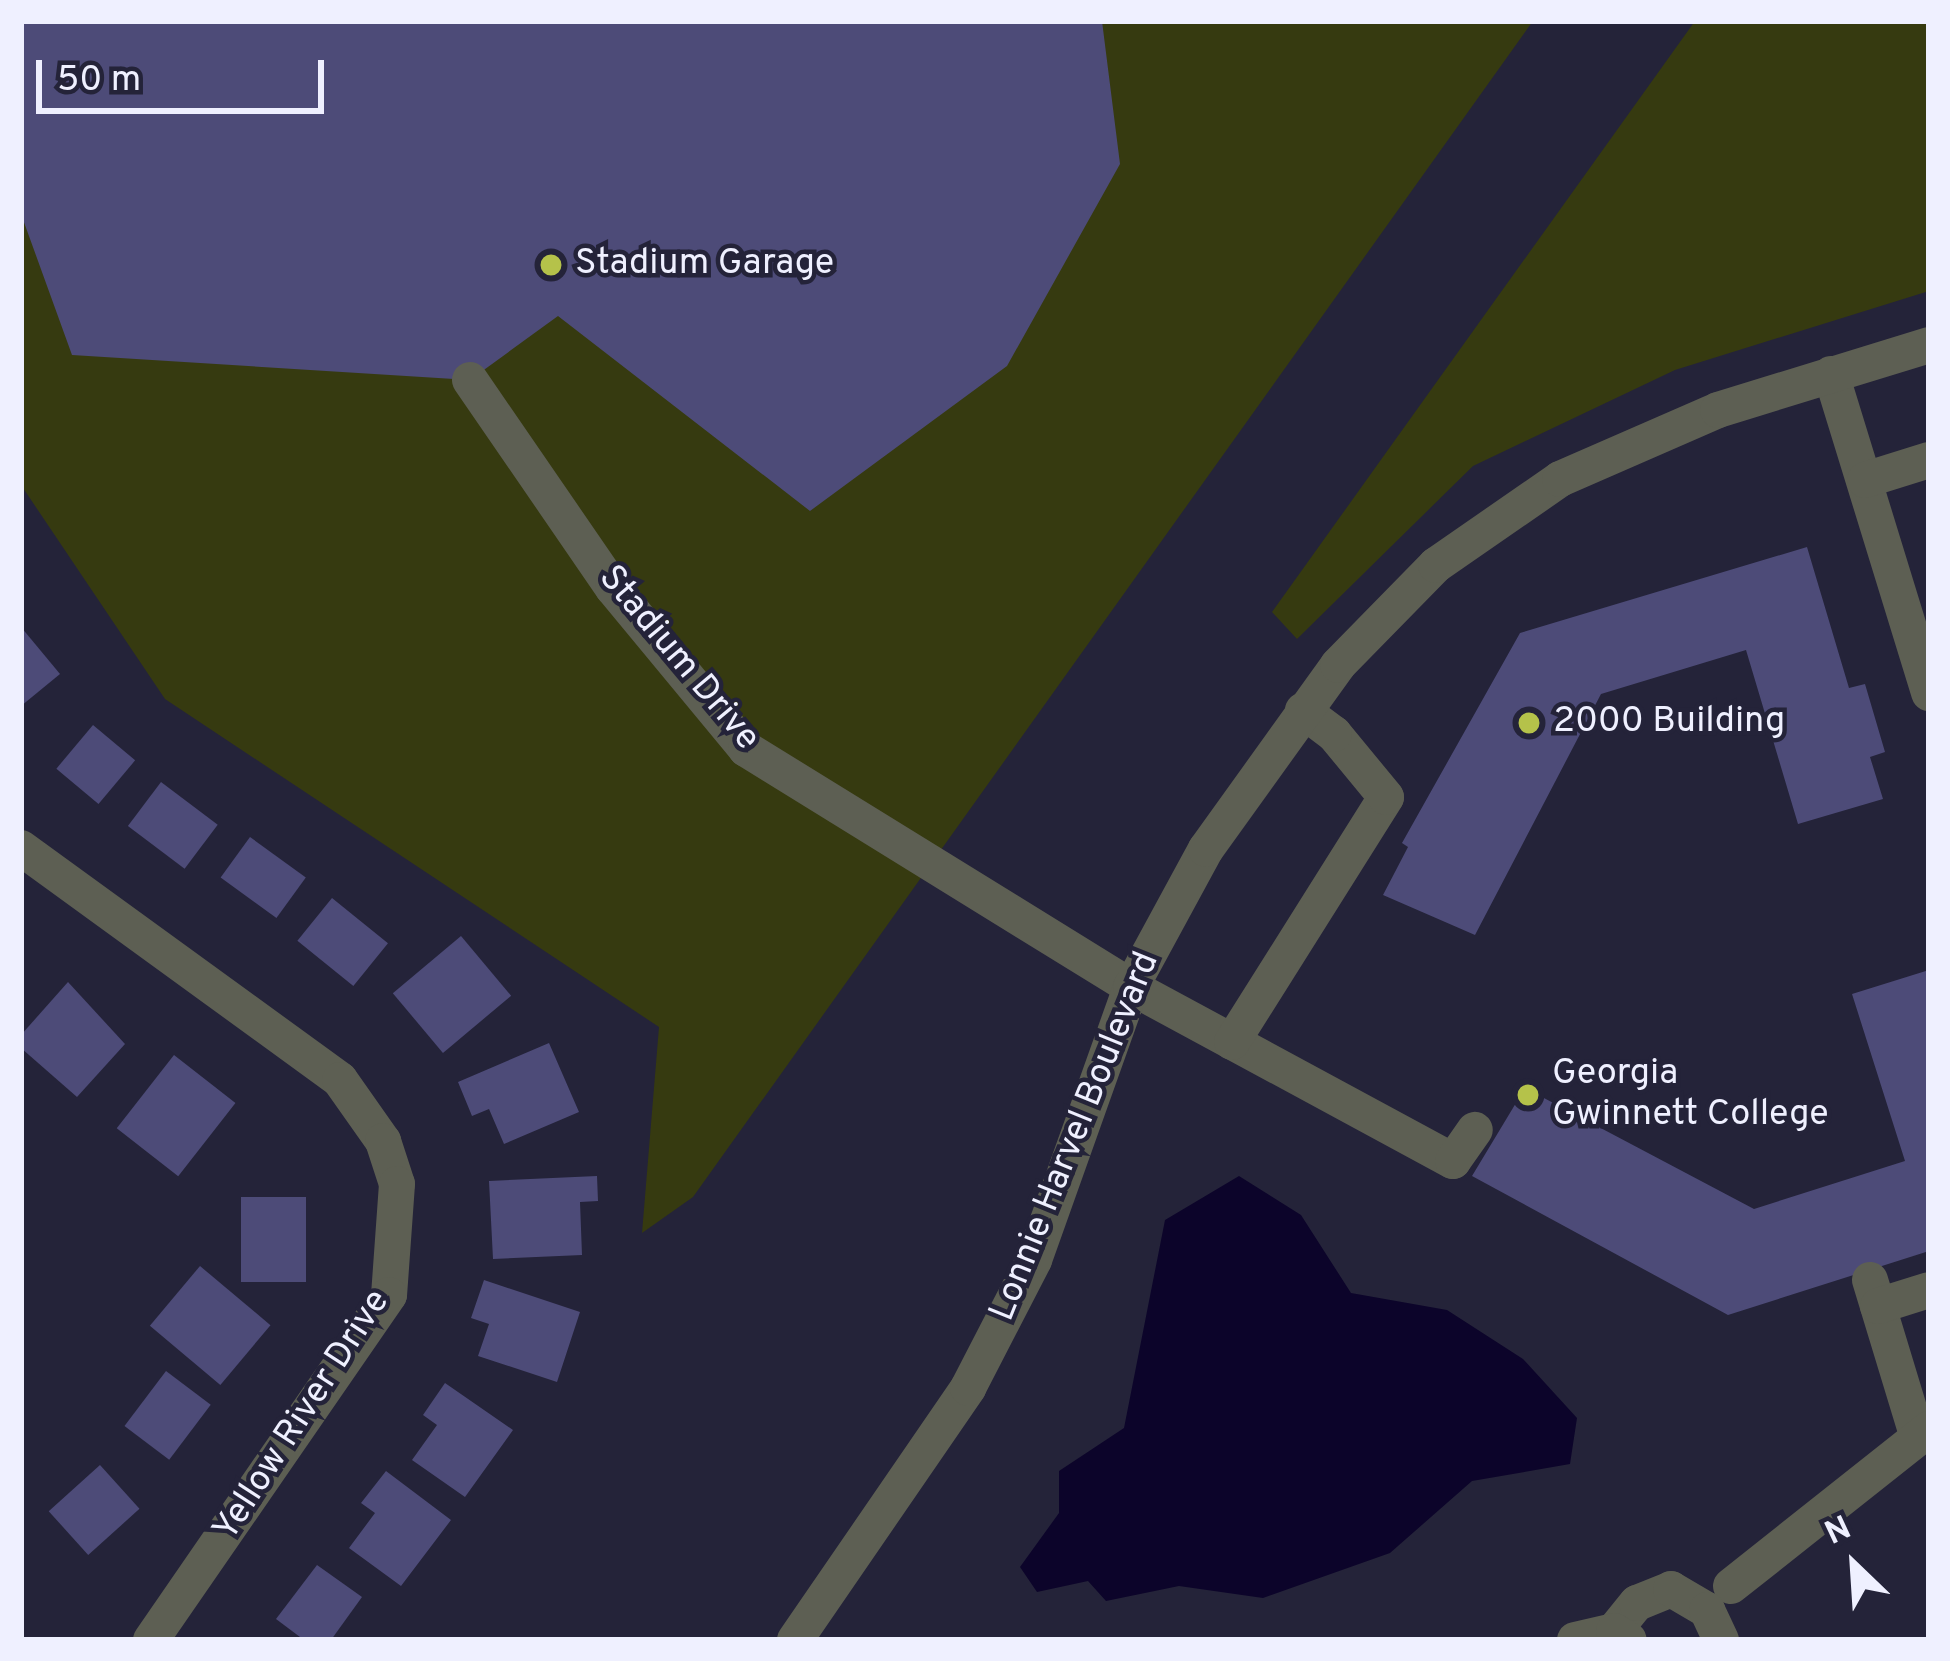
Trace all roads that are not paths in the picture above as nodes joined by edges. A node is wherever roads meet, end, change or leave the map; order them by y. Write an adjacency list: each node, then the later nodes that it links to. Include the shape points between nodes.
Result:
1 (1929, 345): 2 (street, Lonnie Harvel Boulevard)
2 (1831, 374): 5 (street); 7 (street, Lonnie Harvel Boulevard, via 1623,447 1509,511 1436,565)
3 (470, 380): 9 (street, Stadium Drive, via 613,588 746,749)
4 (1929, 460): 5 (street)
5 (1865, 480): 6 (street)
6 (1929, 692)
7 (1303, 711): 9 (street, Lonnie Harvel Boulevard, via 1206,849); 10 (street, via 1334,734 1386,796)
8 (21, 848): 17 (street, Yellow River Drive, via 340,1080 382,1141 397,1184 389,1295)
9 (1132, 987): 10 (street, Stadium Drive); 16 (street, Lonnie Harvel Boulevard, via 1034,1260 968,1388)
10 (1232, 1042): 11 (street, Stadium Drive, via 1453,1161)
11 (1475, 1130)
12 (1929, 1290): 13 (street, via 1874,1293)
13 (1924, 1434): 14 (street)
14 (1731, 1586)
15 (1621, 1636): 18 (street); 19 (street, via 1637,1603 1670,1588 1707,1610)
16 (799, 1639)
17 (151, 1640)
18 (1575, 1640)
19 (1721, 1640)

